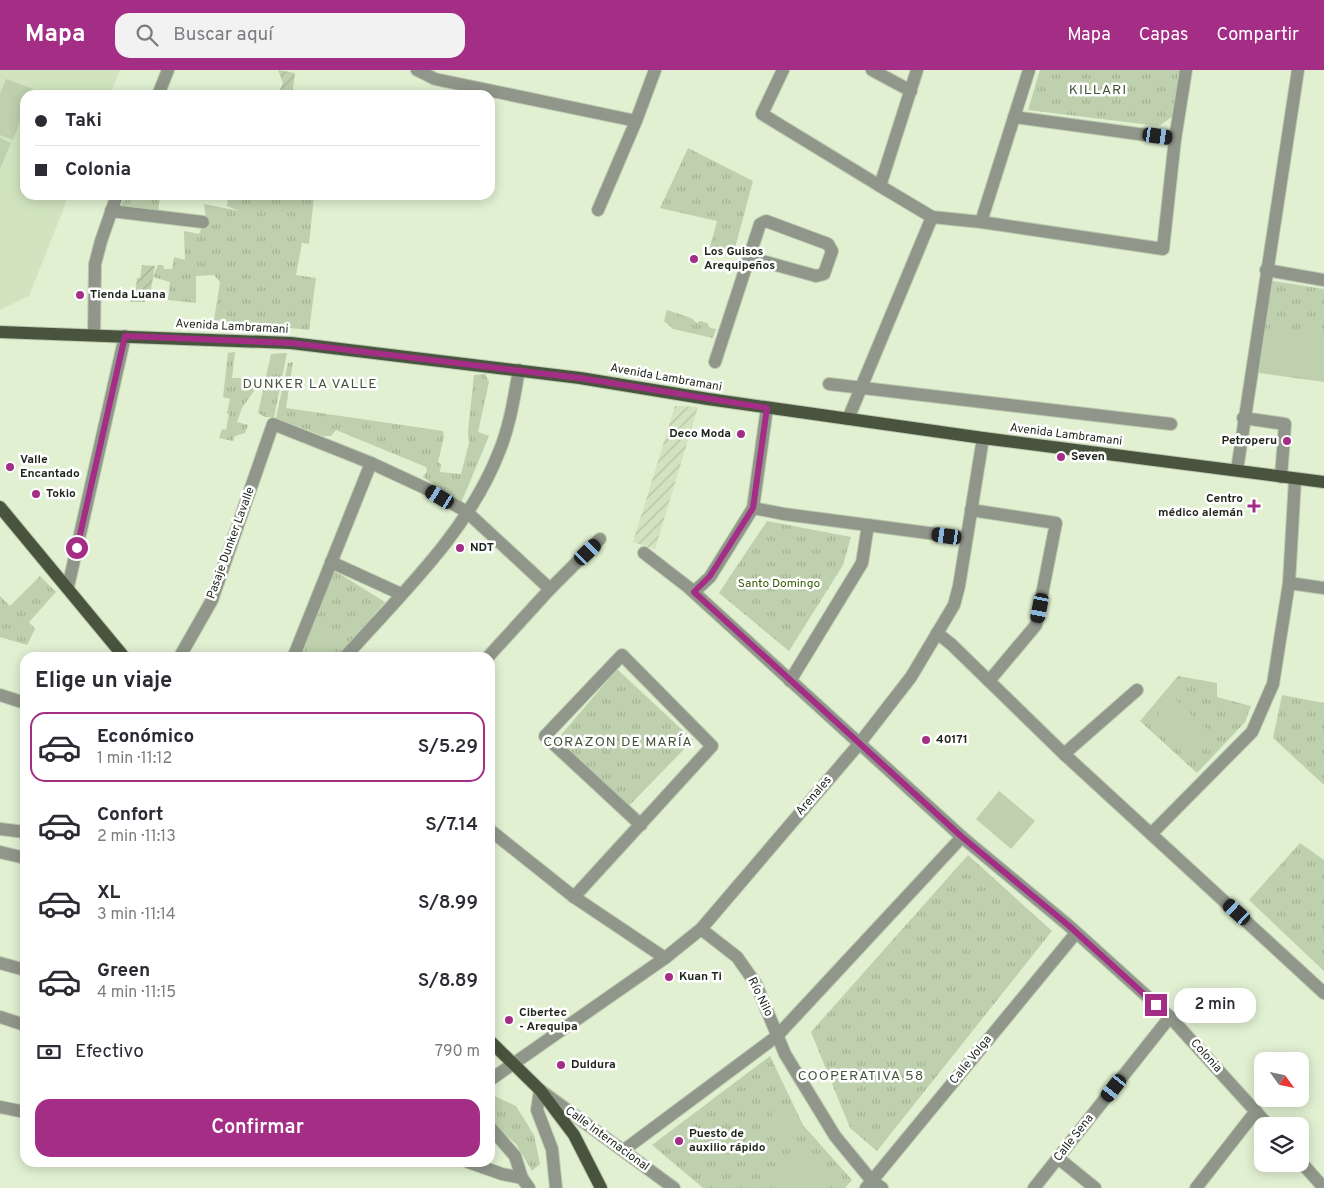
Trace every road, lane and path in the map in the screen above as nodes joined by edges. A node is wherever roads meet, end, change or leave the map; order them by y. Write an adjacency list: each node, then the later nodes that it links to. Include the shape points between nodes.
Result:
1 (168, 70): 10 (street)
2 (417, 70): 11 (street, via 435,79)
3 (655, 70): 15 (street)
4 (784, 70): 17 (street, via 762,114)
5 (872, 70): 12 (street)
6 (917, 70): 12 (street)
7 (1029, 70): 14 (street)
8 (1186, 70): 16 (street)
9 (1298, 70): 25 (street)
10 (160, 90)
11 (488, 90)
12 (910, 91): 17 (street)
13 (495, 92): 15 (street)
14 (1014, 117): 16 (street); 23 (street)
15 (636, 121): 19 (street)
16 (1175, 139): 23 (street, via 1163,250)
17 (880, 186): 21 (street)
18 (115, 200): 20 (street)
19 (598, 210)
20 (111, 211): 22 (street); 28 (street, via 95,264)
21 (932, 217): 23 (street); 33 (street)
22 (202, 222)
23 (981, 222)
24 (748, 256): 24 (street, via 760,224 766,221 828,244 832,251 824,274 816,276); 30 (street)
25 (1266, 270): 26 (street); 35 (street)
26 (1324, 280)
27 (0, 332): 28 (main road, Avenida Lambramani)
28 (94, 335): 29 (main road, Avenida Lambramani)
29 (125, 336): 31 (main road, Avenida Lambramani, via 291,343); 54 (street)
30 (716, 362)
31 (519, 370): 34 (main road, Avenida Lambramani); 47 (street, via 499,452)
32 (829, 384): 33 (street)
33 (860, 388): 36 (street); 37 (street)
34 (767, 408): 36 (main road, Avenida Lambramani); 45 (street)
35 (1243, 418): 40 (street); 41 (street, via 1285,424)
36 (848, 419): 38 (main road, Avenida Lambramani)
37 (1171, 424)
38 (983, 438): 40 (main road, Avenida Lambramani); 46 (street, Arenales)
39 (371, 463): 47 (street); 52 (street); 61 (street, Pasaje Dunker Lavalle, via 273,424 212,600)
40 (1237, 470): 41 (main road, Avenida Lambramani)
41 (1281, 477): 42 (main road, Avenida Lambramani)
42 (1295, 479): 43 (main road, Avenida Lambramani); 53 (street)
43 (1324, 482)
44 (0, 507): 54 (main road)
45 (753, 508): 48 (street); 57 (street, via 710,576)
46 (971, 510): 49 (street, Arenales); 66 (street, via 1056,524 1036,625)
47 (467, 512): 56 (street); 58 (street)
48 (868, 525): 49 (street); 65 (street, via 862,563)
49 (966, 538): 59 (street, Arenales, via 954,605)
50 (600, 539): 56 (street)
51 (644, 553): 57 (street, Colonia)
52 (332, 562): 58 (street); 62 (street)
53 (1288, 583): 55 (street); 76 (street, via 1273,684 1252,732)
54 (68, 587): 60 (main road)
55 (1324, 588)
56 (550, 589): 64 (street)
57 (694, 592): 65 (street, Colonia)
58 (400, 594): 63 (street)
59 (937, 634): 66 (street); 70 (street, Arenales, via 911,677)
60 (120, 652)
61 (182, 652)
62 (295, 652)
63 (349, 652)
64 (492, 652)
65 (790, 681): 70 (street, Colonia)
66 (989, 681): 71 (street)
67 (1137, 690): 71 (street)
68 (0, 695): 69 (street)
69 (20, 701)
70 (859, 744): 77 (street, Colonia); 81 (street, Arenales)
71 (1064, 754): 76 (street)
72 (641, 825): 72 (street, via 545,736 622,655 712,746); 80 (street)
73 (0, 829): 74 (street)
74 (20, 831)
75 (495, 834): 80 (street)
76 (1151, 834): 86 (street)
77 (962, 837): 82 (street, Colonia); 90 (street)
78 (0, 852): 79 (street)
79 (20, 857)
80 (574, 897): 83 (street)
81 (701, 929): 83 (street, Arenales); 90 (street, Río Nilo, via 737,957 756,984)
82 (1076, 933): 88 (street, Colonia); 105 (street, Calle Volga)
83 (665, 958): 92 (street, Arenales)
84 (0, 963): 85 (street)
85 (20, 969)
86 (1324, 993)
87 (0, 1017): 89 (street)
88 (1170, 1017): 97 (street, Colonia); 101 (street, Calle Sena)
89 (20, 1023)
90 (777, 1036): 100 (street); 105 (street, Río Nilo, via 835,1136)
91 (495, 1046): 92 (main road)
92 (513, 1065): 93 (street, Arenales); 94 (main road)
93 (495, 1077)
94 (540, 1090): 100 (street, Calle Internacional); 106 (street, via 537,1110 552,1150); 107 (main road, via 574,1135)
95 (0, 1107): 96 (street)
96 (20, 1111)
97 (1256, 1112): 98 (street, Colonia); 111 (street)
98 (1261, 1117)
99 (495, 1133): 104 (street, via 514,1156)
100 (624, 1150): 108 (street, Calle Internacional)
101 (1058, 1158): 109 (street, Calle Sena); 110 (street)
102 (482, 1167): 104 (street)
103 (1309, 1171): 112 (street)
104 (524, 1184)
105 (873, 1186)
106 (556, 1188)
107 (601, 1188)
108 (674, 1188)
109 (1034, 1188)
110 (1095, 1188)
111 (1196, 1188)
112 (1324, 1188)

